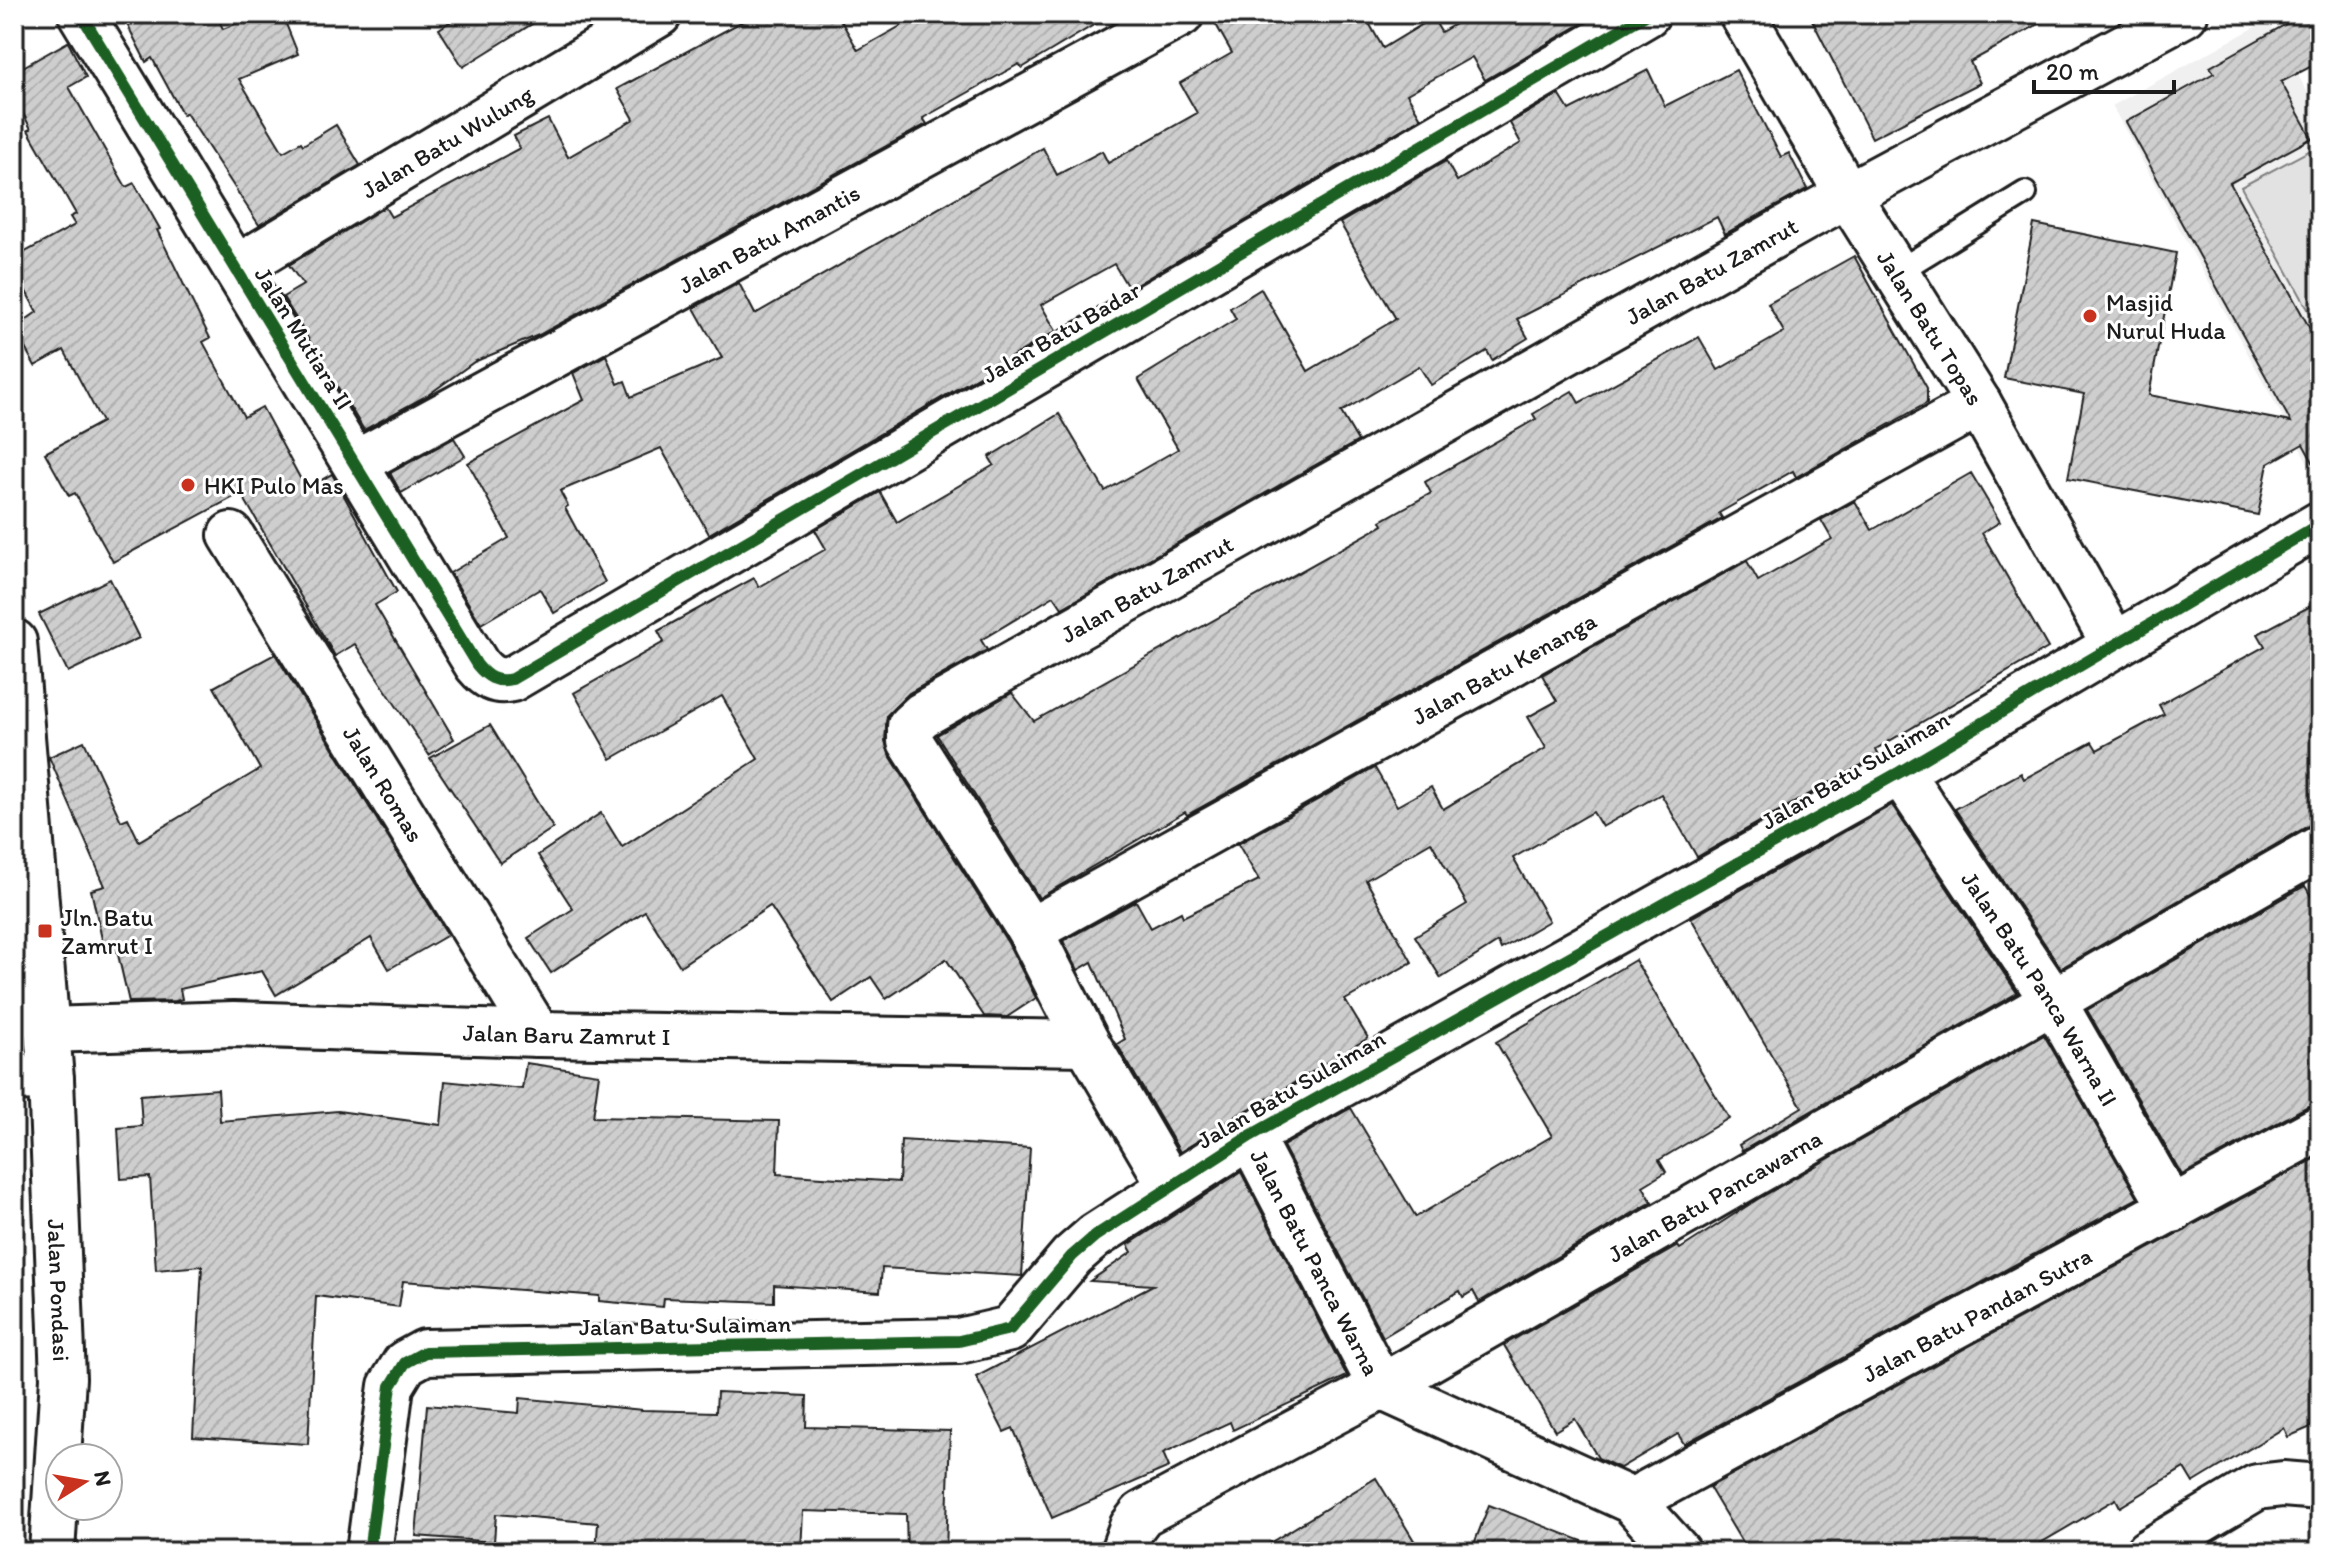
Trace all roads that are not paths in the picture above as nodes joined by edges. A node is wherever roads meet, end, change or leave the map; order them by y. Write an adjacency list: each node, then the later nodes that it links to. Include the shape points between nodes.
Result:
1 (81, 14): 9 (street, Jalan Mutiara II)
2 (659, 14): 9 (street, Jalan Batu Wulung)
3 (1181, 14): 12 (street, Jalan Batu Amantis)
4 (1647, 14): 17 (street, Jalan Batu Badar, via 512,679)
5 (1742, 14): 8 (street, Jalan Batu Topas)
6 (2185, 14): 8 (street, Jalan Batu Zamrut)
7 (2025, 193): 10 (lane)
8 (1849, 197): 10 (street, Jalan Batu Topas); 20 (street, Jalan Batu Zamrut, via 922,715 910,726 910,741)
9 (236, 268): 12 (street, Jalan Mutiara II)
10 (1897, 272): 11 (street, Jalan Batu Topas)
11 (1979, 404): 16 (street, Jalan Batu Topas); 20 (street, Jalan Batu Kenanga)
12 (356, 463): 17 (street, Jalan Mutiara II, via 477,665)
13 (2320, 524): 16 (street, Jalan Batu Sulaiman)
14 (231, 535): 23 (street, Jalan Romas)
15 (14, 642): 22 (street, Jalan Pondasi)
16 (2114, 644): 18 (street, Jalan Batu Sulaiman)
17 (495, 680)
18 (1900, 772): 21 (street, Jalan Batu Panca Warna II); 27 (street, Jalan Batu Sulaiman)
19 (2320, 848): 21 (street, Jalan Batu Pancawarna)
20 (1030, 931): 24 (street, Jalan Batu Zamrut)
21 (2053, 1001): 29 (street, Jalan Batu Panca Warna II); 30 (street, Jalan Batu Pancawarna)
22 (47, 1030): 23 (street, Jalan Baru Zamrut I, via 234,1024); 25 (street, Jalan Pondasi)
23 (538, 1034): 24 (street, Jalan Baru Zamrut I)
24 (1087, 1043): 28 (street, Jalan Batu Zamrut)
25 (32, 1078): 33 (street, Jalan Pondasi, via 63,1378)
26 (2320, 1128): 29 (street, Jalan Batu Pandan Sutra)
27 (1250, 1136): 28 (street, Jalan Batu Sulaiman); 30 (street, Jalan Batu Panca Warna)
28 (1170, 1185): 34 (street, Jalan Batu Sulaiman, via 1072,1256 1010,1329 959,1341 425,1352 405,1363 391,1386)
29 (2173, 1210): 32 (street, Jalan Batu Pandan Sutra)
30 (1381, 1387): 32 (street); 35 (street, Jalan Batu Pancawarna, via 1142,1514)
31 (2320, 1487): 37 (street, via 2257,1487)
32 (1632, 1501): 36 (street)
33 (52, 1552)
34 (369, 1552)
35 (1123, 1552)
36 (1678, 1552)
37 (2148, 1552)

